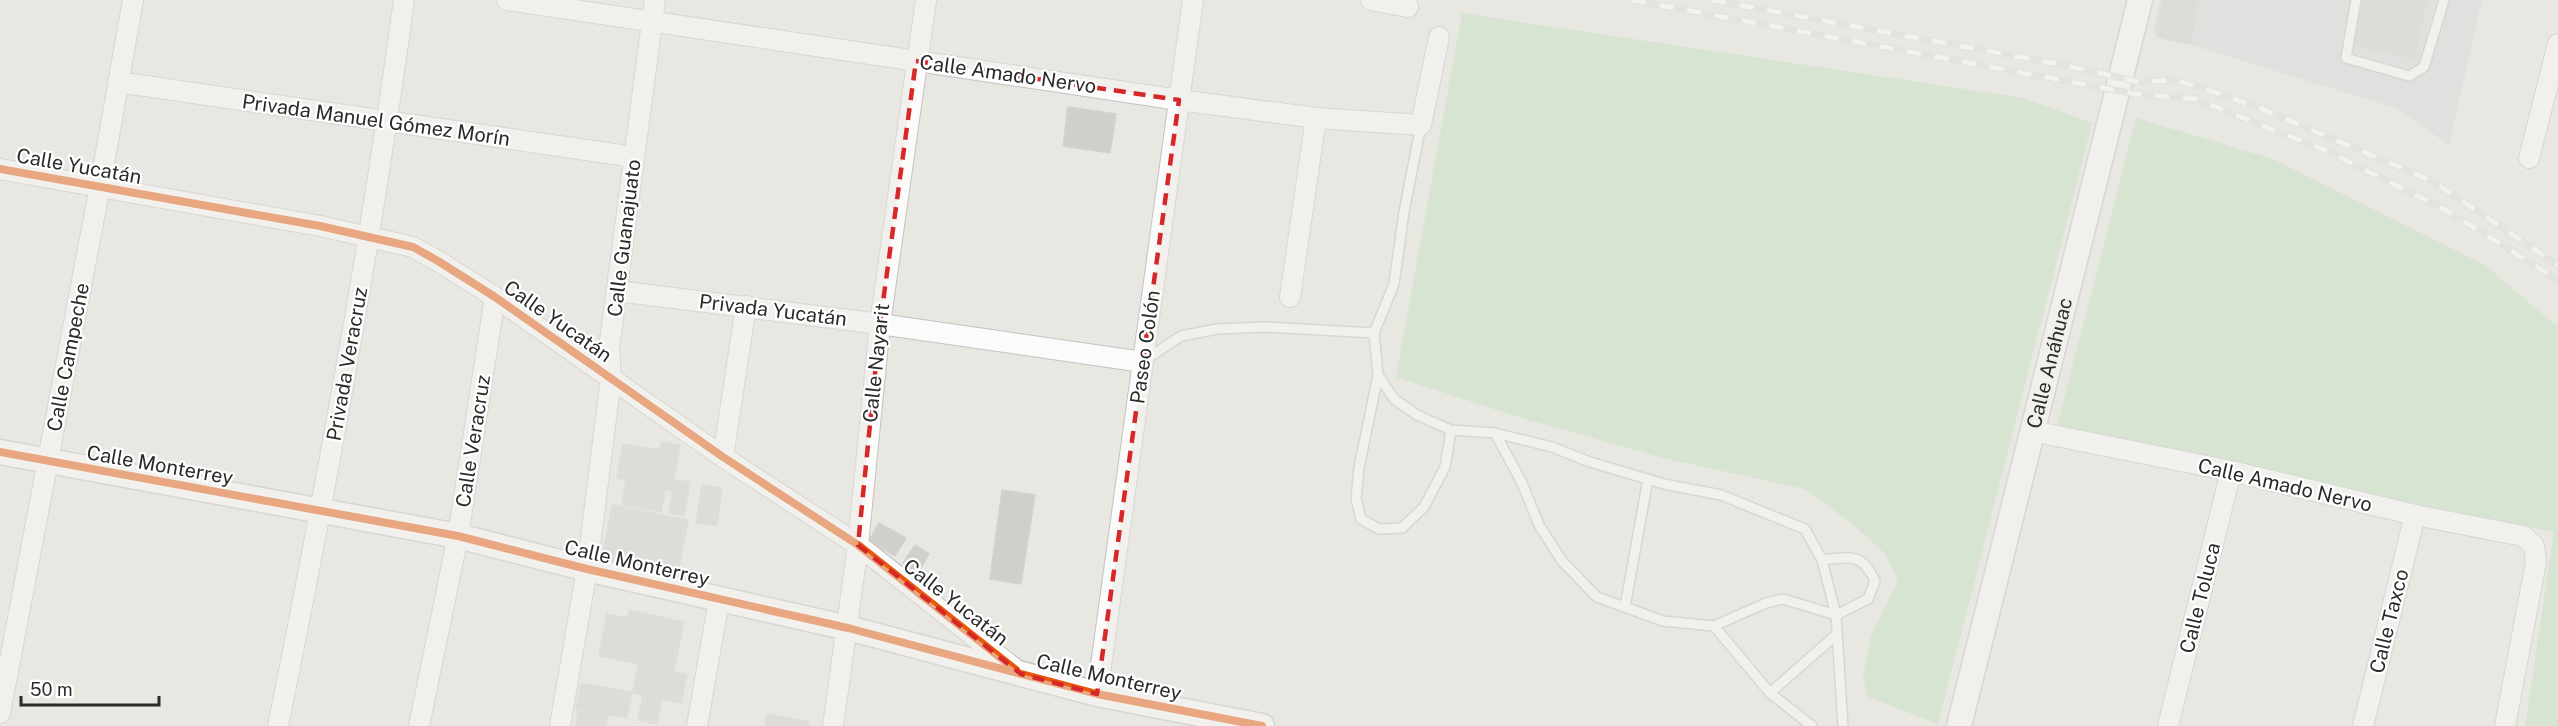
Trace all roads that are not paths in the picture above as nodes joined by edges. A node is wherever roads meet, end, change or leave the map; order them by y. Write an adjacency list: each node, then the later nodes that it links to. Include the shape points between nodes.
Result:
1 (133, 0): 16 (street, Calle Campeche)
2 (404, 0): 19 (street, Privada Veracruz)
3 (507, 0): 12 (street, Calle Amado Nervo)
4 (655, 0): 12 (street, Calle Guanajuato)
5 (926, 0): 15 (street, Calle Nayarit)
6 (1193, 0): 17 (street, Paseo Colón)
7 (1371, 0): 11 (street)
8 (2140, 0): 36 (street, Calle Anáhuac)
9 (2356, 0): 10 (lane, via 2346,58 2409,76 2424,68)
10 (2444, 0)
11 (1408, 7)
12 (652, 21): 15 (street, Calle Amado Nervo); 21 (street, Calle Guanajuato)
13 (1439, 37): 20 (street)
14 (2558, 44): 22 (street)
15 (916, 61): 17 (street, Calle Amado Nervo); 30 (street, Calle Nayarit)
16 (118, 82): 19 (street, Privada Manuel Gómez Morín); 24 (street, Calle Campeche)
17 (1179, 100): 18 (street, Calle Amado Nervo); 32 (street, Paseo Colón)
18 (1316, 118): 20 (street, Calle Amado Nervo); 28 (street)
19 (387, 123): 21 (street, Privada Manuel Gómez Morín); 25 (street, Privada Veracruz)
20 (1421, 126): 31 (lane, via 1394,284)
21 (634, 157): 26 (street, Calle Guanajuato)
22 (2529, 159)
23 (0, 170): 24 (street, Calle Yucatán)
24 (100, 186): 25 (street, Calle Yucatán); 40 (street, Calle Campeche)
25 (369, 236): 27 (street, Calle Yucatán, via 413,248); 43 (street, Privada Veracruz)
26 (617, 291): 29 (street, Privada Yucatán); 34 (street, Calle Guanajuato, via 609,348)
27 (495, 297): 34 (street, Calle Yucatán); 45 (street, Calle Veracruz)
28 (1290, 297)
29 (746, 306): 30 (street, Privada Yucatán); 39 (street)
30 (880, 324): 32 (street, Privada Yucatán); 46 (street, Calle Nayarit)
31 (1374, 333): 32 (lane, via 1266,327 1217,329 1181,336); 33 (lane)
32 (1143, 362): 57 (street, Paseo Colón)
33 (1378, 375): 35 (lane, via 1394,399); 35 (lane, via 1359,468 1356,499 1361,519 1379,529 1402,528 1424,507 1445,467)
34 (611, 378): 39 (street, Calle Yucatán); 48 (street, Calle Guanajuato)
35 (1450, 430): 37 (lane)
36 (2032, 431): 41 (street, Calle Amado Nervo); 67 (street, Calle Anáhuac)
37 (1495, 433): 42 (lane, via 1552,447); 50 (lane, via 1518,474 1539,525 1562,561 1597,597)
38 (0, 452): 40 (street, Calle Monterrey)
39 (723, 457): 46 (street, Calle Yucatán)
40 (48, 461): 43 (street, Calle Monterrey); 58 (street, Calle Campeche)
41 (2231, 471): 44 (street, Calle Amado Nervo); 68 (street, Calle Toluca)
42 (1648, 479): 47 (lane, via 1721,495 1805,529); 50 (lane)
43 (322, 511): 45 (street, Calle Monterrey); 59 (street, Privada Veracruz)
44 (2415, 515): 69 (street, Calle Taxco); 70 (street, Calle Amado Nervo, via 2523,536 2534,546 2536,562)
45 (458, 536): 48 (street, Calle Monterrey); 60 (street, Calle Veracruz)
46 (858, 545): 53 (street, Calle Nayarit); 55 (street, Calle Yucatán)
47 (1822, 560): 51 (lane); 51 (lane, via 1854,557 1868,566 1875,581 1868,598)
48 (587, 569): 49 (street, Calle Monterrey); 61 (street, Calle Guanajuato)
49 (719, 600): 53 (street, Calle Monterrey); 62 (street)
50 (1624, 607): 52 (lane, via 1663,621)
51 (1836, 615): 52 (lane, via 1783,599); 54 (lane)
52 (1714, 626): 56 (lane)
53 (848, 628): 55 (street, Calle Monterrey); 63 (street, Calle Nayarit)
54 (1837, 634): 56 (lane); 66 (lane)
55 (1021, 674): 57 (street, Calle Monterrey)
56 (1770, 693): 65 (lane)
57 (1097, 694): 64 (street, Calle Monterrey)
58 (0, 713)
59 (278, 726)
60 (419, 726)
61 (560, 726)
62 (697, 726)
63 (833, 726)
64 (1262, 726)
65 (1812, 726)
66 (1843, 726)
67 (1959, 726)
68 (2169, 726)
69 (2362, 726)
70 (2505, 726)

